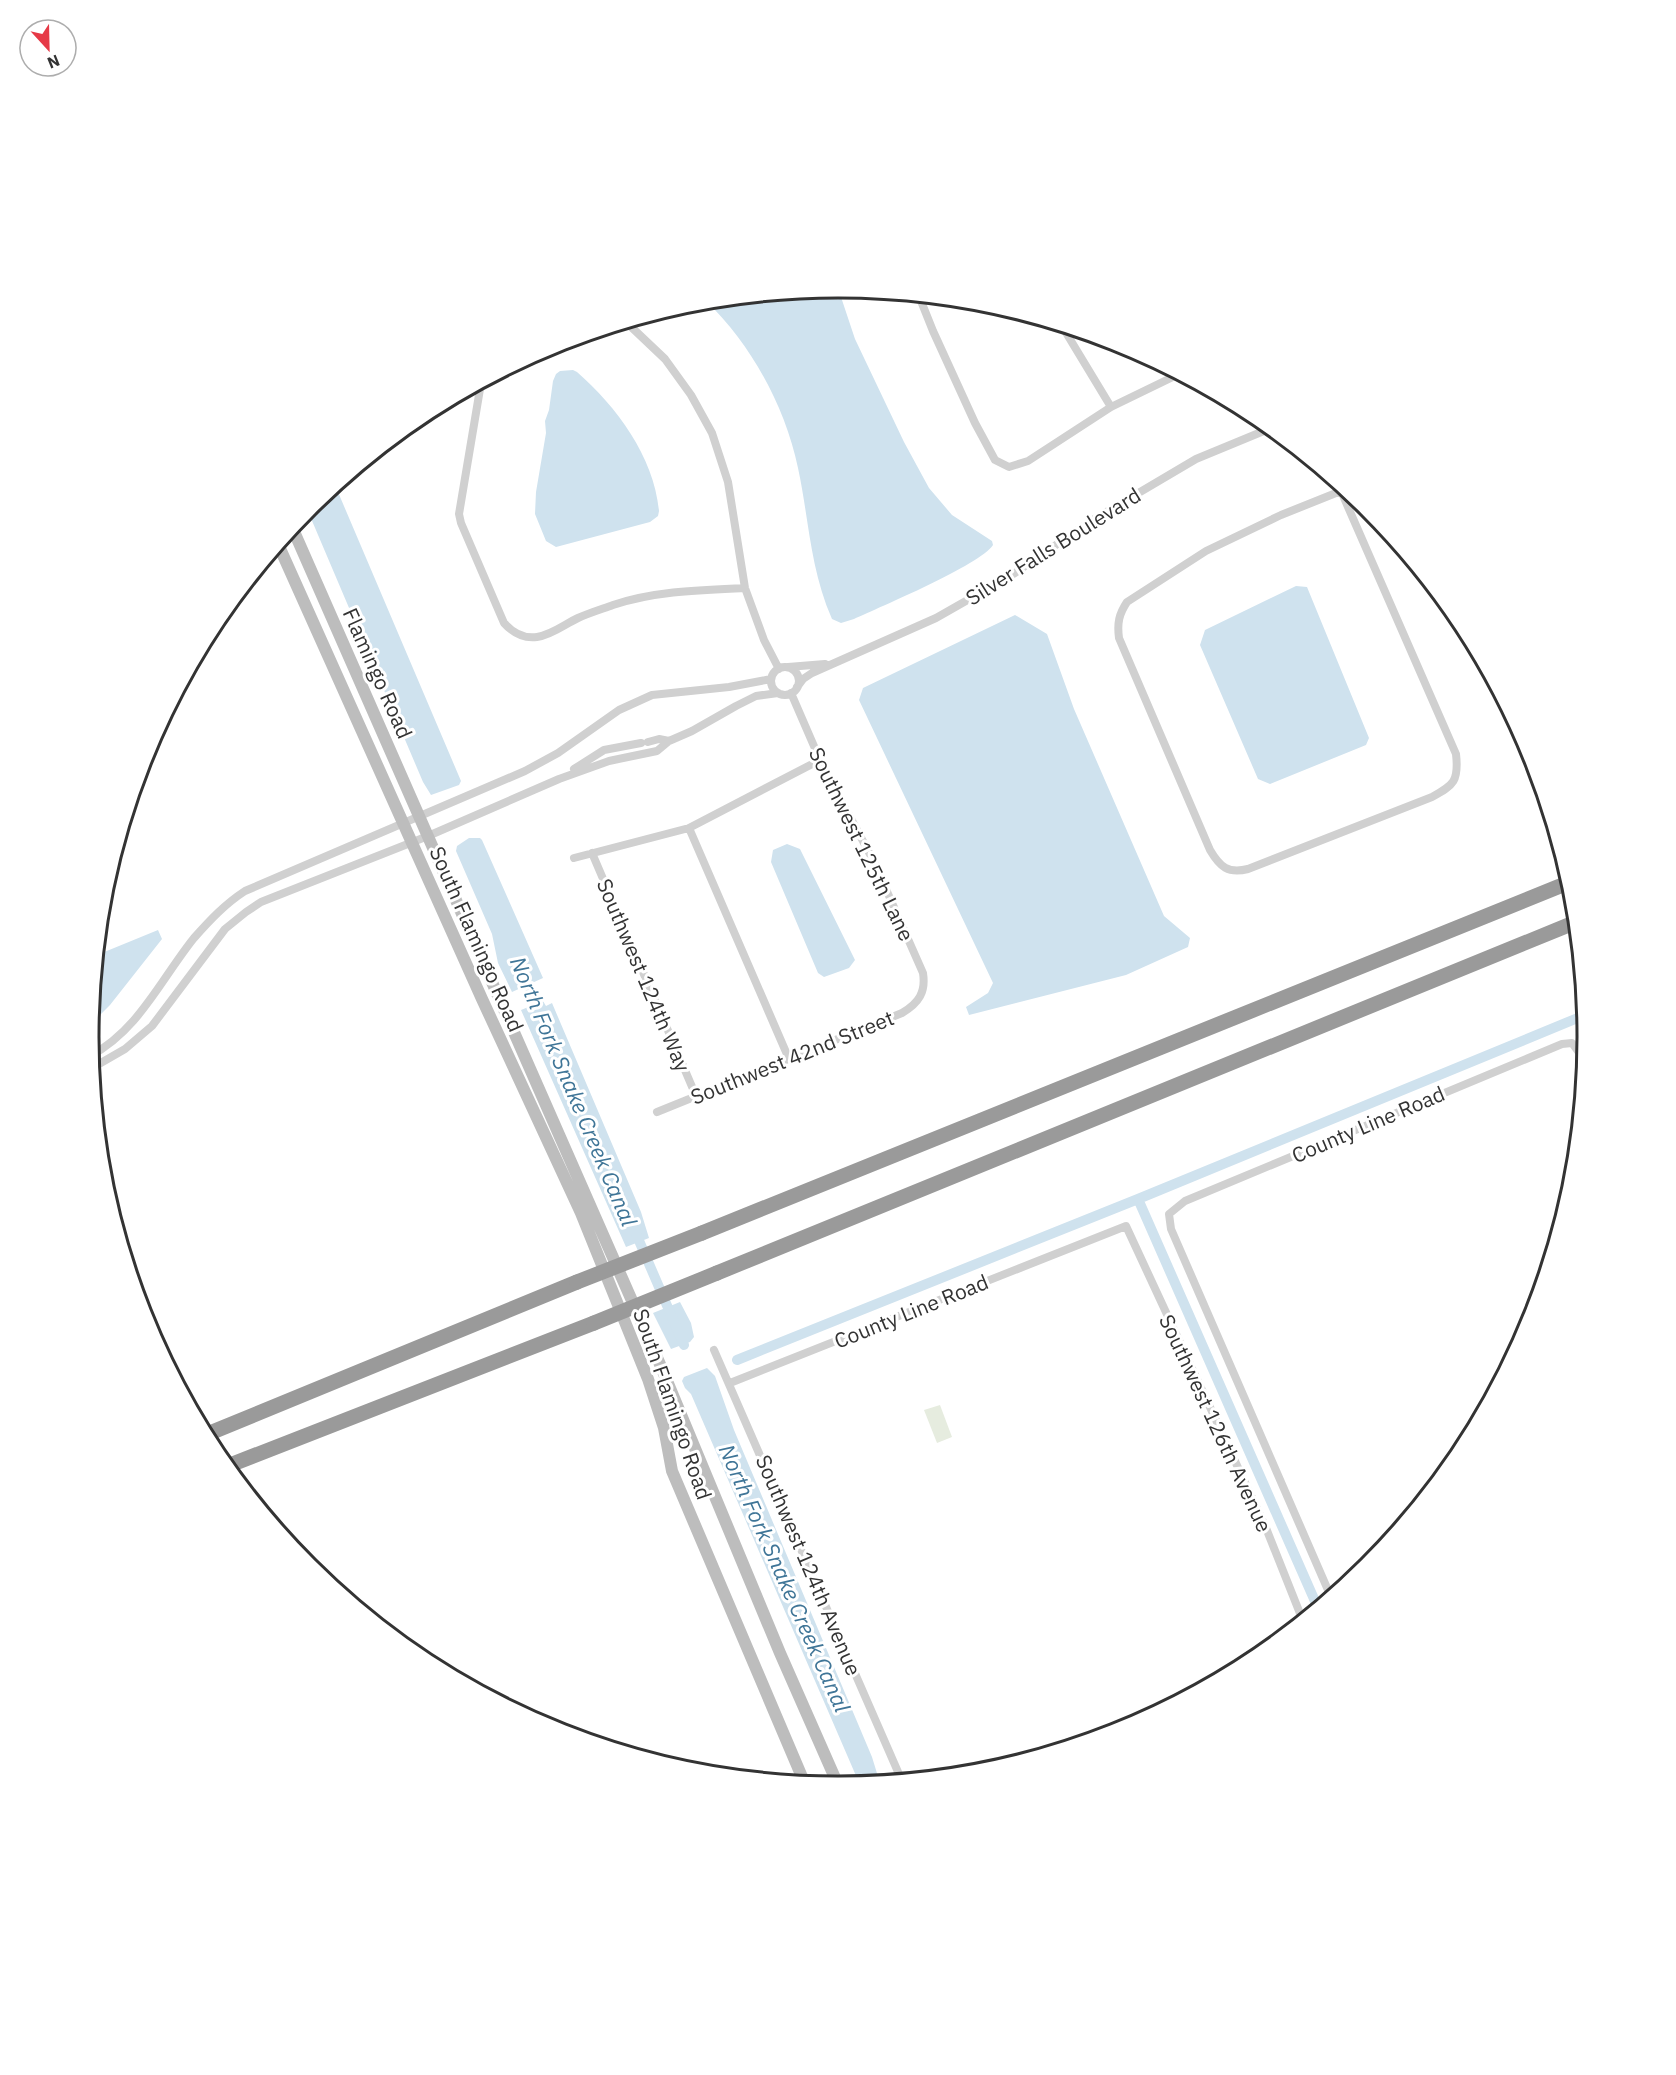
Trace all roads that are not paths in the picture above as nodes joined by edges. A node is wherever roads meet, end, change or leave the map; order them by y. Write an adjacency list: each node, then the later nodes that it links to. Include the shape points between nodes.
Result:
1 (922, 304): 6 (street, via 995,460 1009,467 1028,461)
2 (633, 328): 12 (street, via 665,359 712,433 728,482)
3 (1068, 336): 6 (street)
4 (1171, 378): 6 (street)
5 (479, 392): 12 (street, via 459,514 504,623 513,632 536,637 548,634 588,614 653,595)
6 (1111, 406)
7 (1261, 432): 13 (street, Silver Falls Boulevard, via 1196,459 936,618)
8 (1335, 491): 9 (street, via 1206,551 1127,602 1120,614 1119,638 1210,850 1218,863 1228,869 1248,869 1432,797 1456,779 1456,754)
9 (1349, 504)
10 (296, 535): 21 (main road, Flamingo Road)
11 (281, 551): 22 (main road, Flamingo Road)
12 (745, 588): 14 (street, via 764,640)
13 (835, 662): 14 (street, Silver Falls Boulevard); 16 (street, Silver Falls Boulevard, via 803,679)
14 (783, 668): 15 (street); 16 (street, via 792,669 798,676)
15 (771, 679): 17 (street); 21 (street, via 652,695 619,710 525,771)
16 (794, 690): 17 (street); 19 (street, Southwest 125th Lane)
17 (778, 693): 18 (street, via 756,696)
18 (669, 741): 20 (street, via 657,751 609,760); 20 (street, via 658,739 604,750)
19 (820, 760): 23 (street); 30 (street, Southwest 125th Lane, via 874,862 923,973)
20 (559, 779): 24 (street)
21 (420, 815): 22 (street); 24 (main road, Flamingo Road)
22 (403, 823): 25 (main road, Flamingo Road); 31 (street, via 263,882 230,901 193,940)
23 (689, 828): 26 (street); 35 (street)
24 (428, 836): 25 (street); 49 (main road, South Flamingo Road, via 662,1369)
25 (412, 843): 32 (street, via 282,893 234,920); 48 (main road, South Flamingo Road, via 581,1213 648,1379 664,1428 672,1471)
26 (592, 853): 27 (street); 37 (street, Southwest 124th Way)
27 (574, 858)
28 (1561, 886): 43 (highway, bridge)
29 (1568, 925): 44 (highway, bridge, via 594,1323)
30 (921, 996): 35 (street, Southwest 42nd Street, via 903,1013)
31 (138, 1015): 32 (street); 33 (street, via 117,1038)
32 (152, 1026): 36 (street)
33 (99, 1050)
34 (1577, 1050): 39 (street, County Line Road, via 1572,1044 1562,1044 1185,1200)
35 (789, 1059): 37 (street, Southwest 42nd Street)
36 (100, 1063)
37 (696, 1096): 38 (street, Southwest 42nd Street)
38 (657, 1112)
39 (1169, 1214): 45 (street, Southwest 126th Avenue, via 1171,1229)
40 (1126, 1226): 42 (street, County Line Road); 46 (street, Southwest 126th Avenue, via 1266,1528)
41 (714, 1350): 42 (street, Southwest 124th Avenue)
42 (730, 1383): 47 (street, Southwest 124th Avenue)
43 (214, 1431)
44 (235, 1463)
45 (1328, 1590)
46 (1300, 1614)
47 (899, 1774)
48 (801, 1775)
49 (834, 1776)

